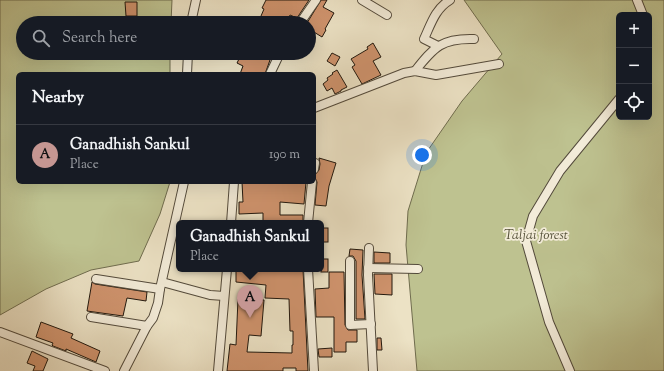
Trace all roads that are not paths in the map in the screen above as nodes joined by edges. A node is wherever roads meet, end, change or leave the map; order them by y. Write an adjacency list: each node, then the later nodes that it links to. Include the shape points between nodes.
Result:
1 (196, 0): 8 (street)
2 (316, 0): 9 (street)
3 (362, 0): 7 (street)
4 (450, 0): 11 (street, via 438,9 424,39)
5 (636, 0): 6 (street)
6 (642, 12)
7 (388, 15)
8 (193, 16)
9 (305, 16)
10 (474, 39): 11 (street, via 454,40)
11 (438, 46): 15 (street)
12 (188, 60): 16 (street)
13 (277, 60): 17 (street)
14 (499, 64): 15 (street, via 436,75)
15 (415, 71): 19 (street)
16 (187, 72)
17 (271, 72)
18 (616, 103): 43 (street, via 560,171 532,216 526,241 549,322)
19 (316, 107)
20 (184, 184): 32 (street)
21 (234, 184): 23 (street)
22 (312, 184): 24 (street)
23 (231, 220)
24 (308, 220)
25 (369, 248): 27 (street)
26 (350, 261): 35 (street, via 350,325)
27 (368, 268): 28 (street); 35 (street)
28 (418, 269)
29 (226, 272): 33 (street)
30 (308, 272): 41 (street)
31 (96, 279): 32 (street)
32 (161, 285): 33 (street); 36 (street, via 153,318)
33 (218, 296): 40 (street)
34 (91, 317): 36 (street)
35 (371, 324): 42 (street)
36 (147, 326): 39 (street)
37 (0, 332): 38 (street)
38 (105, 371)
39 (124, 371)
40 (218, 371)
41 (314, 371)
42 (373, 371)
43 (570, 371)

